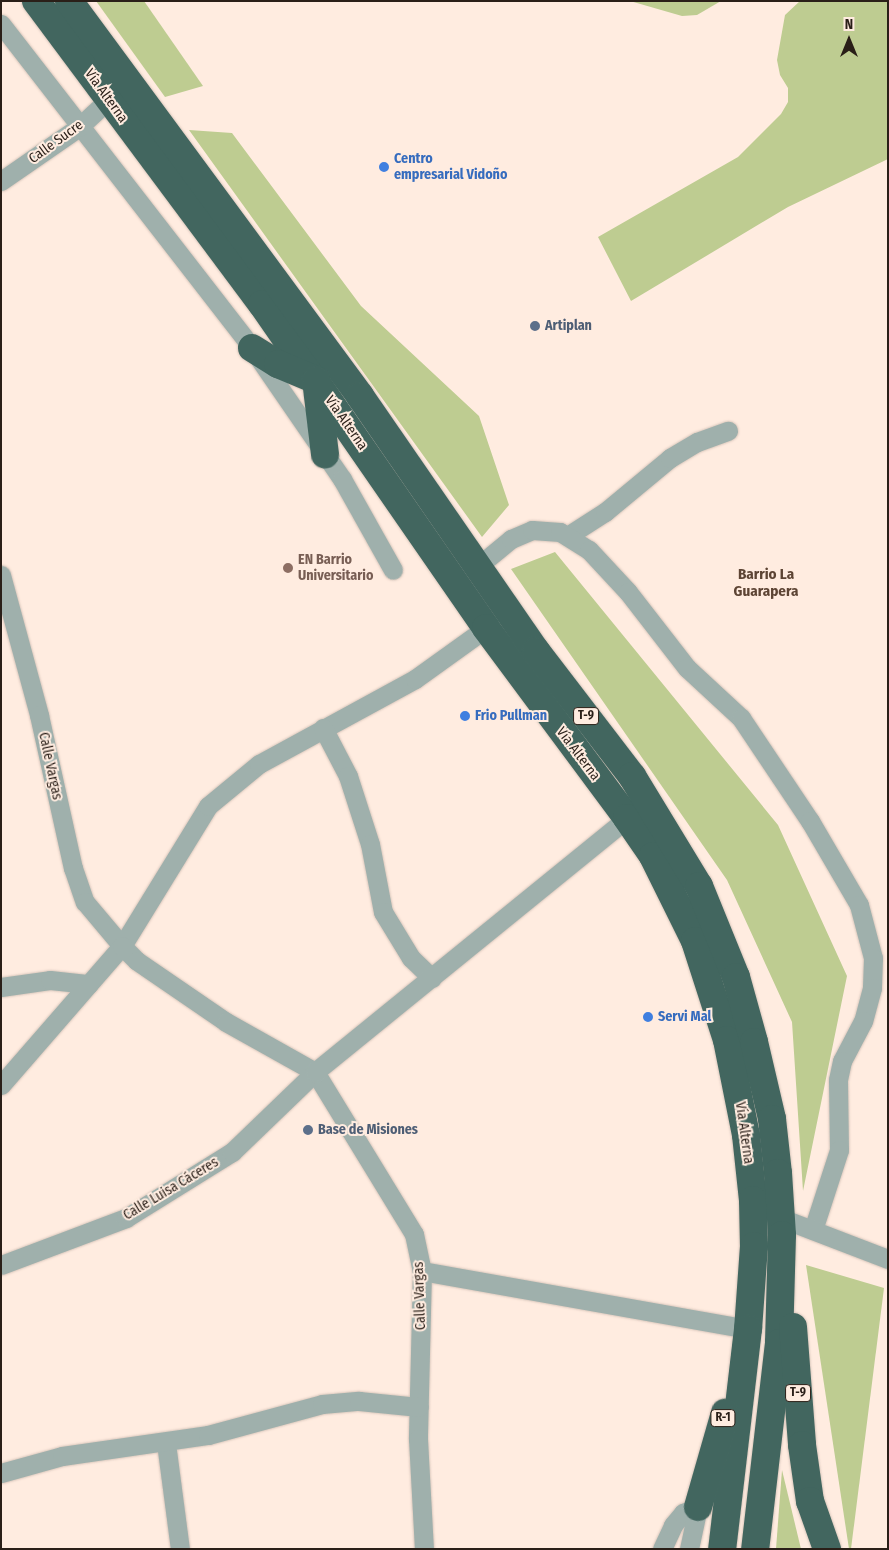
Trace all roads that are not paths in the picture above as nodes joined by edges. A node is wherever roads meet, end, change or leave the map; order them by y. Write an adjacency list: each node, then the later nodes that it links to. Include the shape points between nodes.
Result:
1 (36, 1): 4 (highway, Vía Alterna / T-9)
2 (69, 1): 12 (highway, Vía Alterna / T-9, via 312,329)
3 (1, 24): 5 (street)
4 (108, 100): 5 (street, Calle Sucre); 8 (highway, Vía Alterna / T-9)
5 (79, 127): 6 (street, Calle Sucre); 7 (street)
6 (1, 181)
7 (252, 348): 8 (highway, via 278,364); 10 (street)
8 (316, 380): 10 (highway); 15 (highway, Vía Alterna / T-9)
9 (728, 431): 11 (street, via 697,442 670,458 606,512)
10 (325, 454): 13 (street)
11 (569, 535): 12 (street, via 532,530 511,539); 19 (street, via 628,592 691,672 741,718 810,821 859,905)
12 (478, 567): 25 (highway, Vía Alterna / T-9, via 632,776 699,886 736,976 764,1078 772,1119)
13 (393, 570)
14 (1, 576): 18 (street, Calle Vargas, via 39,716 73,868 86,902)
15 (486, 628): 16 (street, via 416,679); 17 (highway, Vía Alterna / T-9)
16 (324, 728): 18 (street, via 259,764 208,806); 20 (street, via 348,776 368,835 383,912 412,958)
17 (627, 818): 20 (street, Calle Luisa Cáceres); 30 (highway, Vía Alterna / T-9, via 653,856 695,941 727,1040 746,1135 752,1200 754,1246)
18 (122, 946): 21 (street); 23 (street, Calle Vargas, via 138,961 226,1022)
19 (880, 956): 26 (street, via 869,1005 839,1071 841,1135 837,1165)
20 (432, 978): 23 (street, Calle Luisa Cáceres)
21 (89, 984): 22 (street, via 50,980); 24 (street)
22 (1, 987)
23 (315, 1072): 28 (street, Calle Luisa Cáceres, via 232,1152 126,1218); 29 (street, Calle Vargas, via 414,1234)
24 (1, 1085)
25 (781, 1227): 26 (street); 40 (highway, Vía Alterna / T-9, via 779,1343); 41 (highway, T-9, via 795,1346 802,1446 810,1501)
26 (813, 1230): 27 (street)
27 (888, 1259)
28 (1, 1265)
29 (422, 1271): 30 (street); 31 (street, Calle Vargas)
30 (748, 1329): 34 (highway, R-1); 39 (highway, Vía Alterna / T-9)
31 (419, 1407): 32 (street, via 359,1401 322,1404); 36 (street, Calle Vargas)
32 (166, 1443): 33 (street, via 62,1456); 35 (street)
33 (1, 1473)
34 (698, 1507): 37 (street, via 683,1513 673,1525); 38 (street, R-1)
35 (180, 1549)
36 (424, 1549)
37 (662, 1549)
38 (689, 1549)
39 (722, 1549)
40 (755, 1549)
41 (827, 1549)

